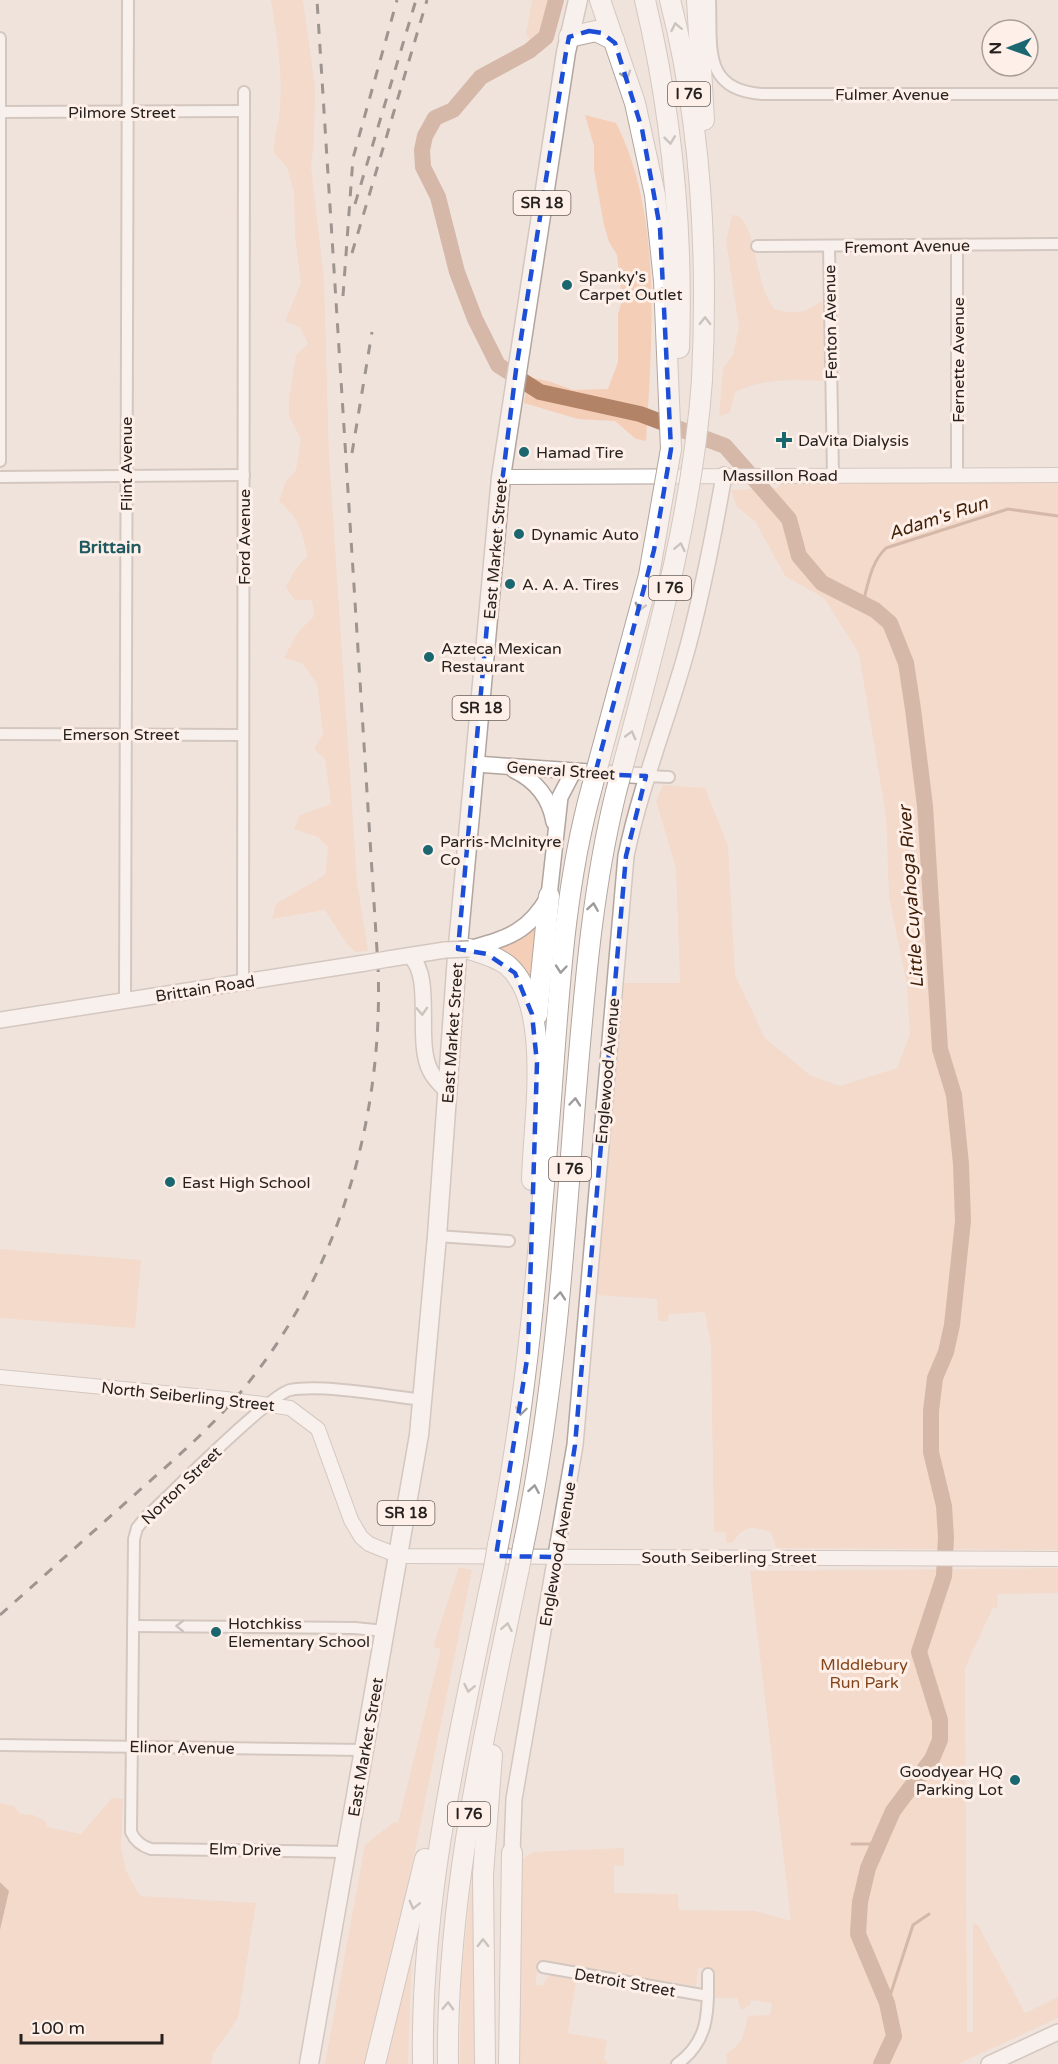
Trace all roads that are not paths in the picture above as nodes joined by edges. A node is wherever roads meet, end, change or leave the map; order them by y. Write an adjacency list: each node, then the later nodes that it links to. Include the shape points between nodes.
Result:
1 (128, 0): 15 (street, Flint Avenue)
2 (578, 0): 8 (main road, East Market Street / SR 18)
3 (600, 0): 10 (highway)
4 (645, 0): 21 (highway, I 76, one-way to 21, via 667,108 675,184 680,266)
5 (670, 0): 16 (highway, I 76, one-way to 5, via 691,109)
6 (697, 0): 16 (highway, via 704,125)
7 (710, 0): 12 (street, Fulmer Avenue, via 715,68 739,92)
8 (569, 37): 10 (highway, via 597,31); 30 (main road, East Market Street / SR 18)
9 (0, 38): 14 (street)
10 (614, 40): 21 (highway, one-way to 21, via 642,129 655,195)
11 (243, 92): 13 (street, Ford Avenue)
12 (1058, 94)
13 (244, 111): 15 (street, Pilmore Street); 24 (street, Ford Avenue)
14 (0, 112): 15 (street, Pilmore Street); 22 (street)
15 (126, 112): 23 (street, Flint Avenue)
16 (700, 189): 59 (highway, I 76, one-way to 16, bridge, via 537,1473 559,1310 591,923 600,862 683,532 695,460 705,283)
17 (1058, 244): 18 (street, Fremont Avenue)
18 (957, 245): 20 (street, Fremont Avenue); 26 (street, Fernette Avenue)
19 (757, 246): 20 (street, Fremont Avenue)
20 (829, 246): 25 (street, Fenton Avenue)
21 (673, 379): 50 (highway, I 76, one-way to 50, bridge, via 671,449 649,575 575,864 563,949)
22 (0, 461)
23 (126, 475): 24 (street); 29 (street); 32 (street, Flint Avenue)
24 (244, 475): 33 (street, Ford Avenue)
25 (833, 475): 26 (street, Massillon Road); 28 (street, Massillon Road)
26 (957, 475): 27 (street, Massillon Road)
27 (1058, 475)
28 (724, 476): 30 (street, Massillon Road); 37 (main road, Englewood Avenue, via 709,563 688,648)
29 (0, 477)
30 (501, 477): 34 (main road, East Market Street / SR 18)
31 (0, 734): 32 (street, Emerson Street)
32 (124, 735): 33 (street, Emerson Street); 44 (street, Flint Avenue)
33 (243, 735): 43 (street, Ford Avenue)
34 (476, 764): 35 (main road, General Street); 47 (main road, East Market Street / SR 18)
35 (509, 767): 36 (main road, General Street); 39 (main road, via 528,777 542,792)
36 (573, 772): 37 (main road, General Street); 39 (main road, via 562,790)
37 (646, 776): 38 (street); 55 (main road, Englewood Avenue, via 626,856 575,1445)
38 (669, 777)
39 (555, 825): 40 (main road)
40 (549, 896): 41 (main road, Brittain Road, via 520,931); 46 (highway)
41 (469, 949): 42 (main road, Brittain Road, bridge); 46 (highway, via 498,959 515,973 526,994)
42 (410, 956): 43 (main road, Brittain Road, bridge); 47 (main road, one-way to 47, via 421,978 426,1060 434,1078)
43 (243, 982): 44 (main road, Brittain Road)
44 (124, 1001): 45 (main road, Brittain Road)
45 (0, 1020)
46 (535, 1033): 50 (highway)
47 (448, 1092): 48 (main road, East Market Street / SR 18)
48 (437, 1236): 49 (street); 52 (main road, East Market Street / SR 18)
49 (509, 1241)
50 (528, 1353): 60 (highway, I 76, one-way to 60, bridge, via 494,1568)
51 (0, 1377): 53 (street, North Seiberling Street)
52 (423, 1400): 53 (street, Norton Street, via 309,1389 289,1390); 54 (main road, East Market Street / SR 18)
53 (271, 1404): 54 (street, North Seiberling Street, via 300,1414 318,1429 356,1531 369,1544); 57 (street, Norton Street, via 136,1528)
54 (399, 1556): 55 (street, South Seiberling Street); 58 (main road, East Market Street / SR 18)
55 (558, 1557): 56 (street, South Seiberling Street); 66 (main road, Englewood Avenue, via 514,1799)
56 (1058, 1559)
57 (134, 1626): 58 (street, one-way to 57); 62 (street, Norton Street)
58 (385, 1631): 63 (main road, East Market Street / SR 18)
59 (498, 1668): 75 (highway, I 76, one-way to 59, via 456,1905 470,1808); 76 (highway, one-way to 59, via 483,1875)
60 (461, 1726): 73 (highway, one-way to 73); 74 (highway, I 76, via 431,1895 423,1995)
61 (0, 1745): 62 (street, Elinor Avenue)
62 (131, 1747): 63 (street, Elinor Avenue); 64 (street, Norton Street, via 131,1832)
63 (364, 1750): 65 (main road, East Market Street / SR 18)
64 (144, 1847): 65 (street, Elm Drive)
65 (346, 1852): 72 (main road, East Market Street / SR 18)
66 (512, 1853): 71 (highway)
67 (543, 1967): 69 (street, Detroit Street)
68 (708, 1974): 69 (street)
69 (708, 1996): 77 (street, via 702,2036)
70 (1058, 2032): 78 (main road)
71 (510, 2056)
72 (309, 2064)
73 (375, 2064)
74 (423, 2064)
75 (448, 2064)
76 (485, 2064)
77 (677, 2064)
78 (989, 2064)

